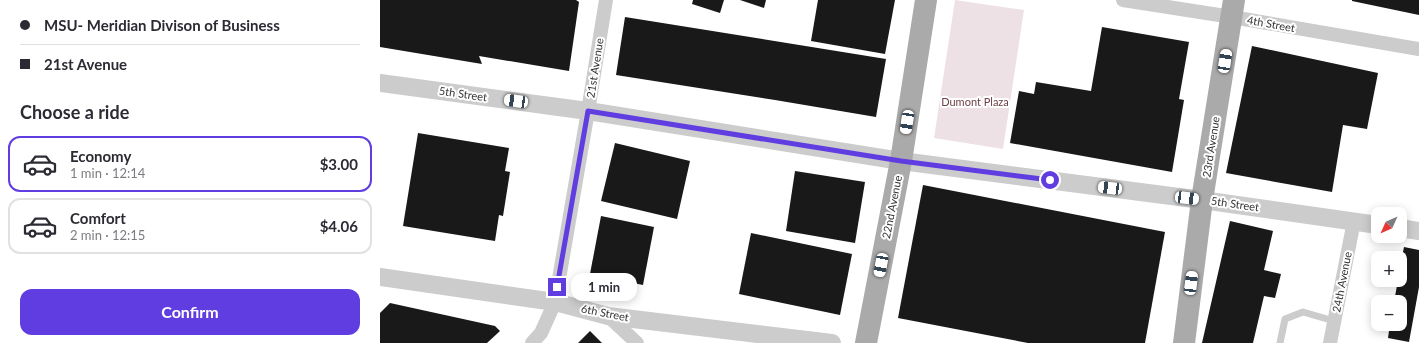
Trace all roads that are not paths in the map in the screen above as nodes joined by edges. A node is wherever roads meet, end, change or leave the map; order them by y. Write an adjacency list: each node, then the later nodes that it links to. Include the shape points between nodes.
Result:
1 (606, 0): 7 (street, 21st Avenue)
2 (926, 0): 8 (main road, 22nd Avenue)
3 (1123, 0): 4 (street, 4th Street)
4 (1233, 8): 5 (street, 4th Street); 9 (main road, 23rd Avenue)
5 (1419, 49)
6 (380, 83): 7 (street, 5th Street)
7 (588, 111): 8 (street, 5th Street); 15 (street, 21st Avenue)
8 (901, 161): 9 (street, 5th Street); 21 (main road, 22nd Avenue)
9 (1202, 200): 10 (street, 5th Street); 22 (main road, 23rd Avenue)
10 (1354, 221): 11 (street, 5th Street); 17 (street, 24th Avenue)
11 (1371, 224)
12 (1407, 229): 13 (street)
13 (1419, 231)
14 (380, 277): 15 (street, 6th Street)
15 (555, 302): 16 (street, 6th Street); 18 (street, 21st Avenue, via 541,333)
16 (608, 316): 19 (street); 20 (street, 6th Street)
17 (1334, 321): 23 (lane, via 1303,312 1285,319); 24 (street, 24th Avenue)
18 (532, 343)
19 (637, 343)
20 (832, 343)
21 (866, 343)
22 (1184, 343)
23 (1280, 343)
24 (1330, 343)

